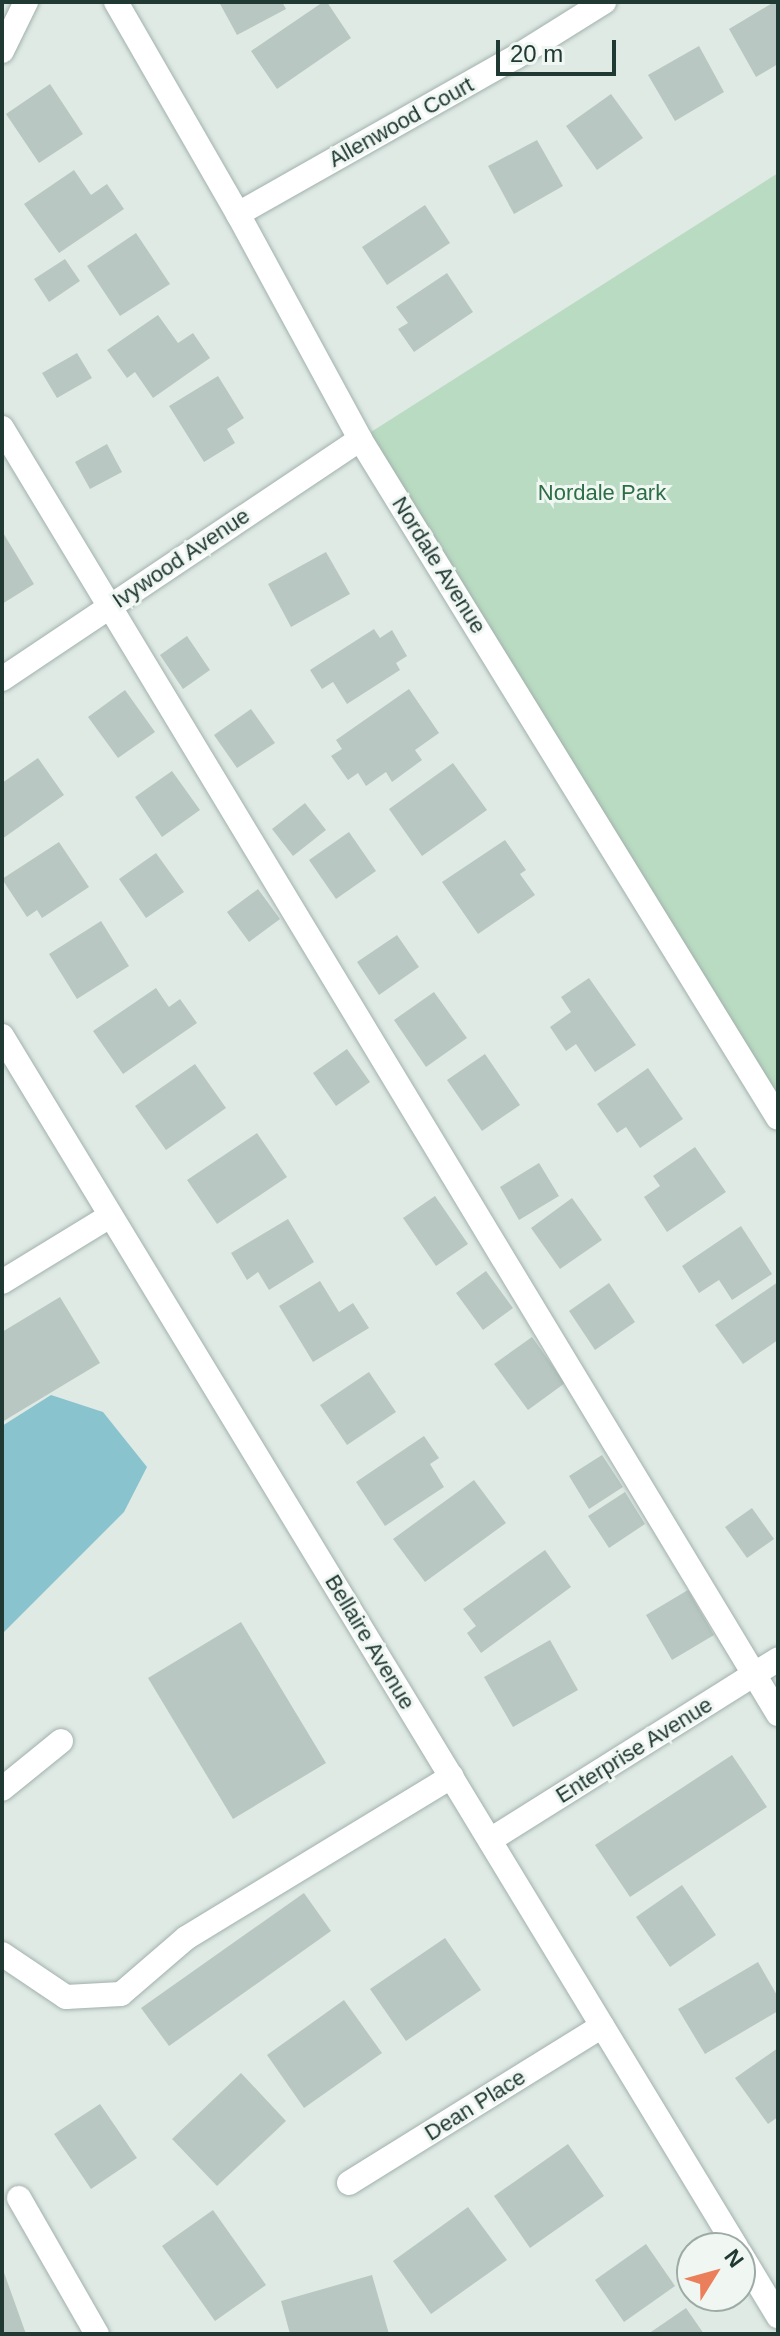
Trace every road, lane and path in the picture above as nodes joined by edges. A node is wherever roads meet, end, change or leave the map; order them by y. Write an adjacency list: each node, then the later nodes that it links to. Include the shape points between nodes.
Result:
1 (26, 2): 4 (street)
2 (116, 2): 5 (street, Nordale Avenue)
3 (604, 2): 5 (street, Allenwood Court)
4 (2, 51)
5 (238, 214): 7 (street, Nordale Avenue)
6 (2, 428): 8 (street)
7 (360, 439): 8 (street, Ivywood Avenue); 11 (street, Nordale Avenue)
8 (110, 607): 9 (street, Ivywood Avenue); 15 (street)
9 (2, 679)
10 (2, 1036): 12 (street, Bellaire Avenue)
11 (778, 1118)
12 (110, 1216): 13 (street); 18 (street, Bellaire Avenue)
13 (2, 1282)
14 (778, 1659): 15 (street, Enterprise Avenue)
15 (754, 1674): 16 (street); 20 (street, Enterprise Avenue)
16 (778, 1714)
17 (61, 1741): 19 (street)
18 (452, 1776): 20 (street, Bellaire Avenue); 21 (street, via 186,1938 121,1994 66,1997)
19 (2, 1789)
20 (490, 1840): 22 (street, Bellaire Avenue)
21 (2, 1954)
22 (602, 2026): 23 (street, Dean Place); 25 (street, Bellaire Avenue)
23 (349, 2183)
24 (19, 2198): 28 (street)
25 (727, 2232)
26 (756, 2280): 27 (street)
27 (778, 2316)
28 (97, 2334)

